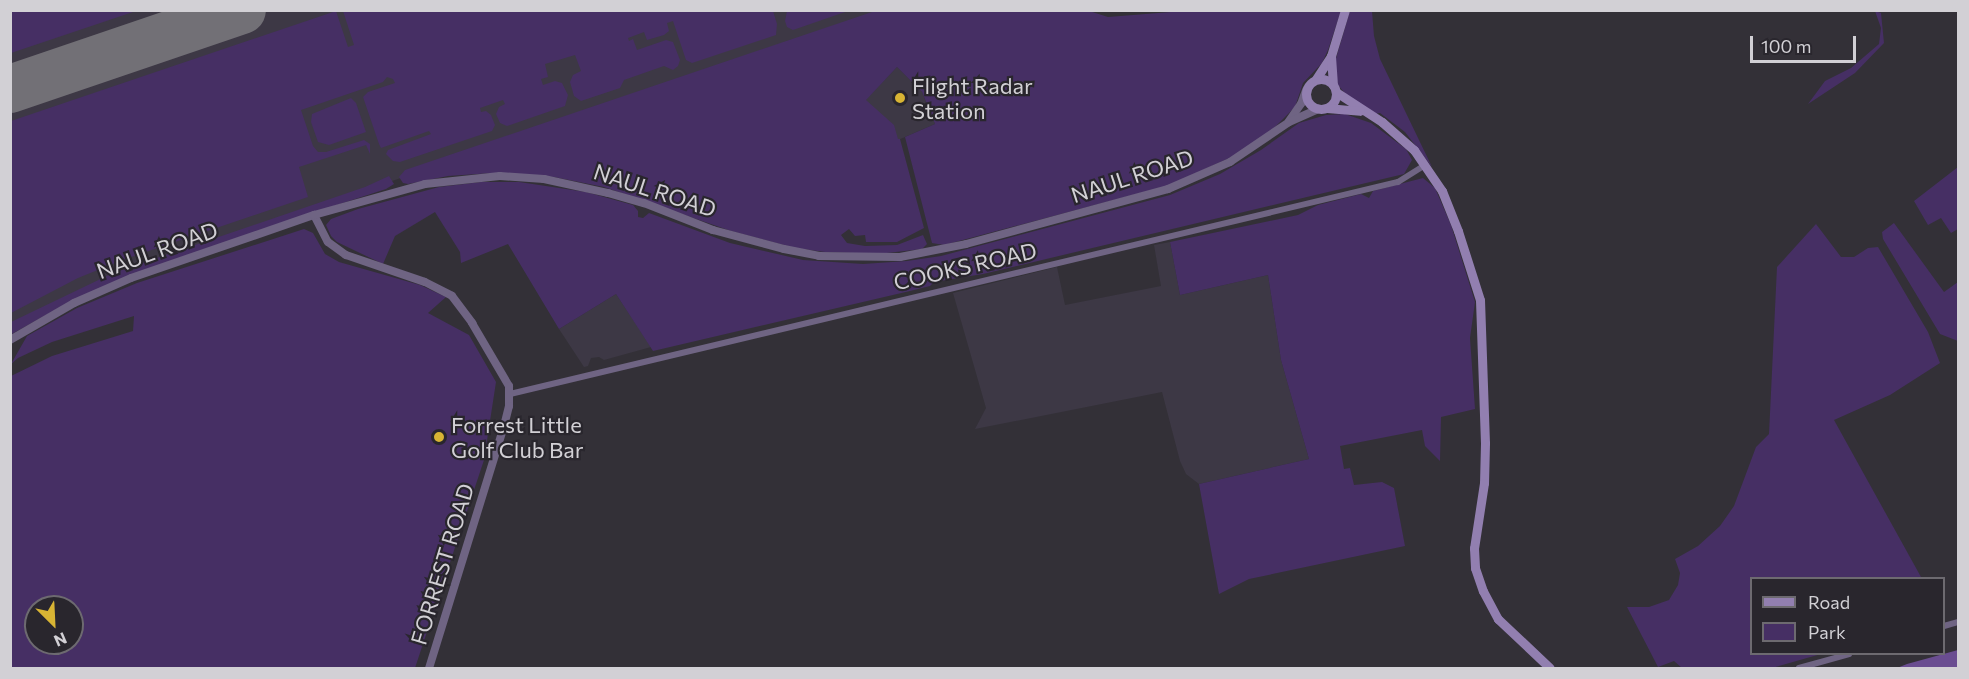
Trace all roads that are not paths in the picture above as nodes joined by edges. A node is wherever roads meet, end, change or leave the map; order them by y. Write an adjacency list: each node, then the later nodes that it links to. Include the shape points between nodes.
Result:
1 (1345, 10): 2 (main road)
2 (1331, 57): 3 (main road); 4 (main road)
3 (1316, 80): 4 (main road, via 1326,80); 5 (main road)
4 (1334, 89): 6 (main road, via 1334,101); 7 (main road, NAUL ROAD)
5 (1306, 90): 6 (main road, via 1307,100); 8 (street, NAUL ROAD)
6 (1322, 108): 7 (main road, NAUL ROAD); 8 (street, NAUL ROAD)
7 (1362, 111): 9 (main road, NAUL ROAD, via 1399,135)
8 (1289, 122): 10 (street, NAUL ROAD, via 1230,162 1168,189 932,252 900,257 819,255 784,249 713,230 644,203 544,179 500,176 425,184)
9 (1425, 165): 12 (street, COOKS ROAD, via 1398,182); 15 (main road, NAUL ROAD, via 1449,208 1480,300 1485,443 1475,568 1498,619)
10 (314, 215): 11 (street, NAUL ROAD, via 112,286); 12 (street, via 327,242 346,255 425,282 452,296 506,378)
11 (10, 340)
12 (510, 394): 14 (street, FORREST ROAD, via 504,426)
13 (1846, 655): 16 (street)
14 (429, 669)
15 (1550, 669)
16 (1798, 669)

